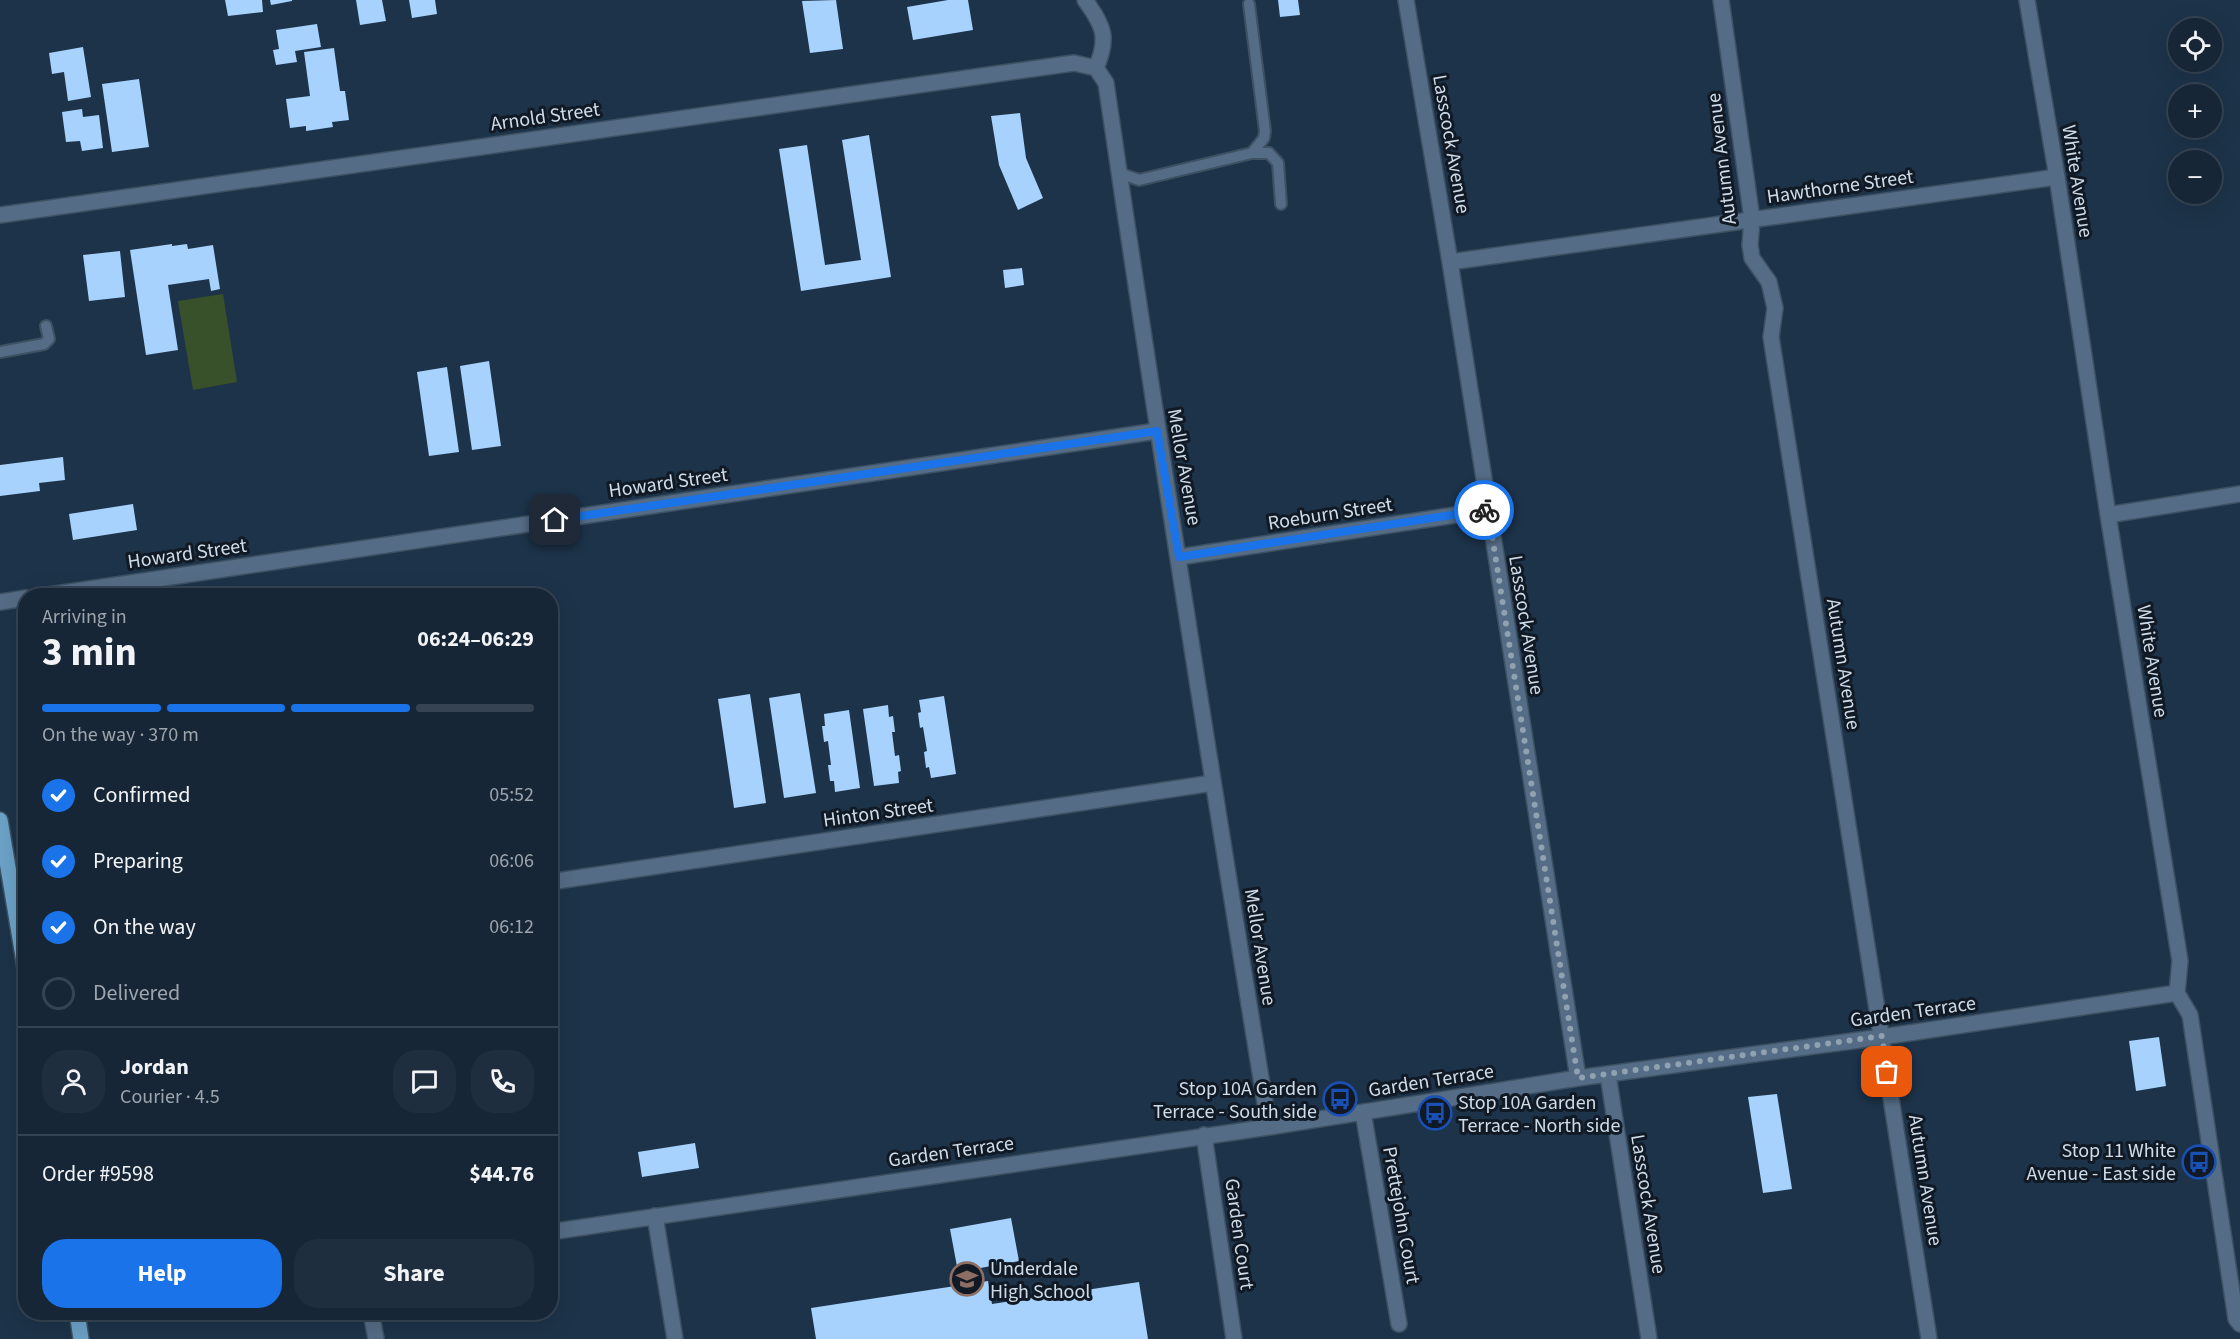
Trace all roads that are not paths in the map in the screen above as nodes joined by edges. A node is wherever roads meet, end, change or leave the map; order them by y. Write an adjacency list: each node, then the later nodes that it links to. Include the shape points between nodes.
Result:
1 (1085, 0): 6 (street, via 1102,25 1104,36)
2 (1406, 0): 13 (street, Lasscock Avenue)
3 (1721, 0): 12 (street, Autumn Avenue)
4 (2028, 0): 9 (street, White Avenue)
5 (1249, 4): 7 (lane, via 1265,131)
6 (1096, 68): 8 (street, Mellor Avenue, via 1106,83); 11 (street, Arnold Street, via 1074,63)
7 (1252, 153): 8 (lane, via 1139,180); 10 (lane, via 1269,153 1278,163)
8 (1119, 173): 16 (street, Mellor Avenue)
9 (2057, 177): 12 (street, Hawthorne Street); 19 (street, White Avenue)
10 (1281, 204)
11 (0, 215)
12 (1752, 219): 13 (street, Hawthorne Street); 29 (street, Autumn Avenue, via 1752,258 1769,282 1775,308 1771,337)
13 (1450, 262): 18 (street, Lasscock Avenue)
14 (46, 326): 15 (lane, via 49,339 44,344)
15 (0, 352)
16 (1157, 431): 20 (street, Mellor Avenue); 21 (street, Howard Street)
17 (2240, 494): 19 (street)
18 (1488, 510): 20 (street, Roeburn Street); 31 (street, Lasscock Avenue)
19 (2108, 515): 28 (street, White Avenue, via 2180,961)
20 (1179, 557): 24 (street, Mellor Avenue)
21 (96, 588)
22 (18, 599): 23 (street)
23 (0, 602)
24 (1213, 783): 26 (street, Hinton Street); 33 (street, Mellor Avenue)
25 (0, 820): 27 (main road)
26 (558, 881)
27 (18, 924)
28 (2177, 993): 29 (street, Garden Terrace); 40 (street, via 2190,1015 2236,1319)
29 (1882, 1036): 30 (street, Garden Terrace); 46 (street, Autumn Avenue)
30 (1608, 1075): 31 (street, Garden Terrace); 45 (street, Lasscock Avenue)
31 (1578, 1078): 32 (street, Garden Terrace)
32 (1363, 1112): 33 (street, Garden Terrace); 39 (street, Prettejohn Court)
33 (1269, 1127): 34 (street, Garden Terrace)
34 (1204, 1135): 35 (street, Garden Terrace); 44 (street, Garden Court)
35 (655, 1216): 36 (street, Garden Terrace); 43 (street)
36 (558, 1231)
37 (78, 1320): 41 (main road)
38 (372, 1320): 42 (street)
39 (1399, 1324)
40 (2240, 1324)
41 (81, 1339)
42 (376, 1339)
43 (675, 1339)
44 (1234, 1339)
45 (1649, 1339)
46 (1929, 1339)

